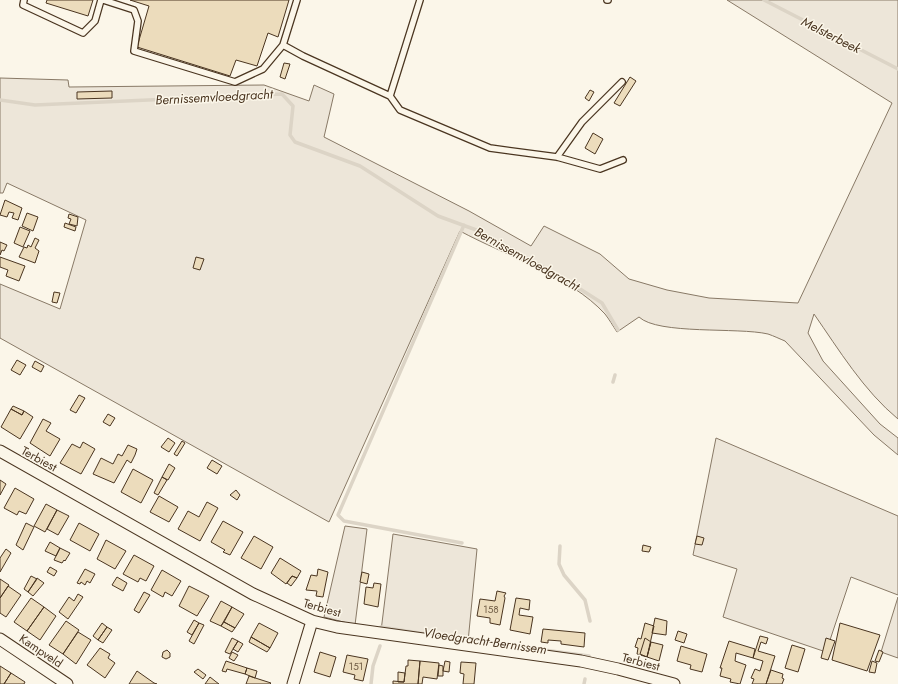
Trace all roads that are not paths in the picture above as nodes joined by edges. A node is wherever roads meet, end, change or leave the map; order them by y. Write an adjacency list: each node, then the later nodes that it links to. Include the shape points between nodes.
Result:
1 (24, 0): 2 (lane, via 23,5 83,33 95,21)
2 (102, 0): 5 (lane, via 134,10 138,21 134,50 235,82 263,69)
3 (297, 0): 5 (lane)
4 (420, 0): 7 (lane)
5 (283, 45): 7 (lane)
6 (622, 82): 8 (lane, via 582,122)
7 (390, 96): 8 (lane, via 400,110 490,148)
8 (557, 157): 9 (lane, via 600,169)
9 (623, 160)
10 (0, 451): 11 (street, Terbiest, via 253,594)
11 (312, 621): 14 (street); 15 (street, Terbiest, via 337,627 581,662)
12 (0, 639): 13 (street, Kampveld)
13 (67, 684)
14 (293, 684)
15 (674, 684)

